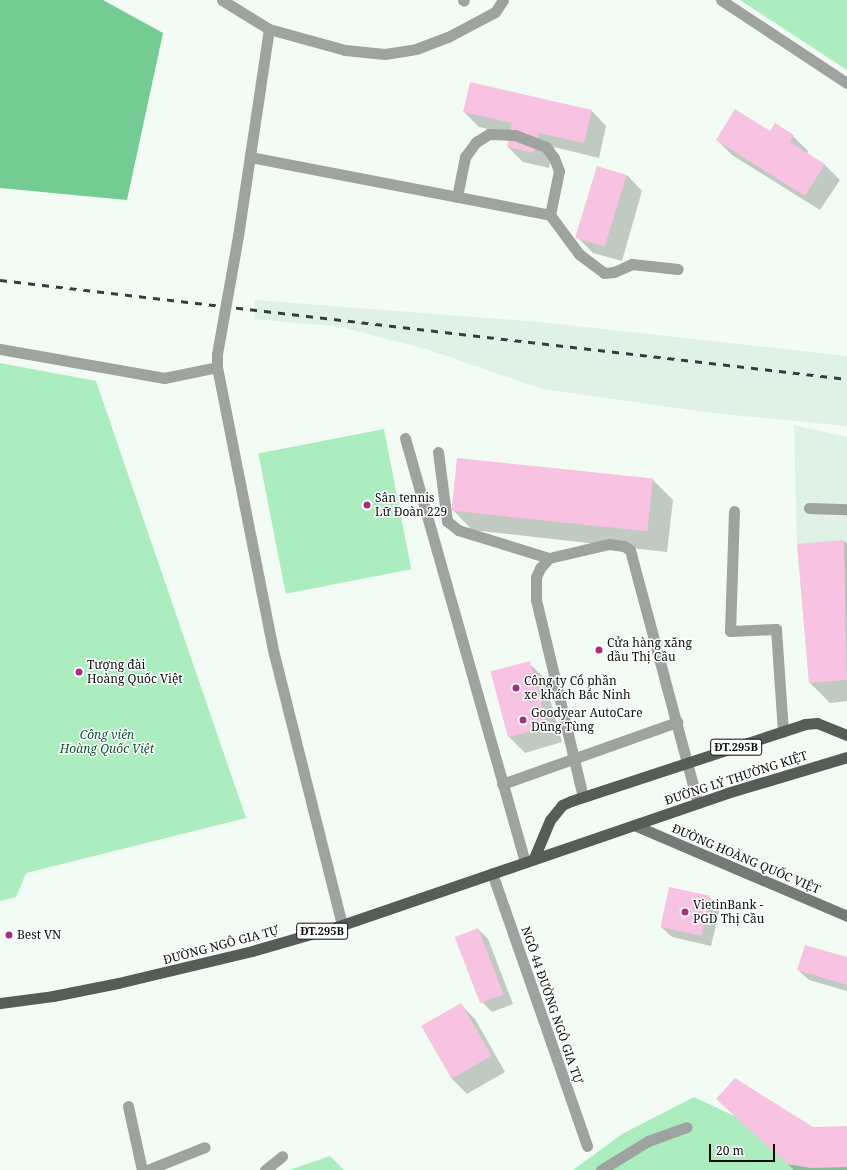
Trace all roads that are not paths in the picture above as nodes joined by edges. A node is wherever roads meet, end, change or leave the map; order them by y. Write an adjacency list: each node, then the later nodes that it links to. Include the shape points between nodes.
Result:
1 (222, 0): 4 (street)
2 (503, 0): 4 (street, via 495,12 448,37 416,49 384,54 345,50)
3 (721, 0): 5 (street)
4 (269, 29): 6 (street)
5 (847, 83)
6 (250, 157): 7 (street); 11 (street, bridge, via 217,354)
7 (457, 197): 8 (street); 8 (street, via 465,157 476,142 489,134 515,135 546,147 554,158 559,171)
8 (550, 214): 9 (street, via 579,254 604,273 614,272 632,264)
9 (678, 269)
10 (0, 349): 11 (street, via 164,378)
11 (217, 367): 31 (street, via 274,654)
12 (405, 438): 24 (street)
13 (438, 452): 17 (street, via 446,521 458,530)
14 (809, 508): 15 (street)
15 (847, 509)
16 (734, 511): 19 (street, via 730,631 776,629)
17 (549, 558): 18 (street, via 608,544 624,546 630,550); 22 (street, via 536,577 536,600)
18 (677, 722): 22 (street); 23 (street)
19 (782, 732): 20 (main road, ĐT.295B, via 817,723); 23 (main road, ĐT.295B)
20 (847, 735)
21 (847, 757): 26 (main road, ĐƯỜNG LÝ THƯỜNG KIỆT / ĐT.295B)
22 (574, 758): 24 (street); 25 (street)
23 (687, 763): 25 (main road, ĐT.295B); 26 (street)
24 (502, 784): 28 (street)
25 (583, 797): 28 (main road, ĐT.295B, via 562,805 555,812)
26 (698, 803): 27 (main road, ĐƯỜNG LÝ THƯỜNG KIỆT / ĐT.295B)
27 (634, 826): 28 (main road, ĐƯỜNG NGÔ GIA TỰ / ĐT.295B); 30 (main road, ĐƯỜNG HOÀNG QUỐC VIỆT)
28 (529, 859): 29 (main road, ĐƯỜNG NGÔ GIA TỰ / ĐT.295B)
29 (492, 873): 31 (main road, ĐƯỜNG NGÔ GIA TỰ / ĐT.295B); 35 (street, NGÕ 44 ĐƯỜNG NGÔ GIA TỰ)
30 (847, 916)
31 (342, 924): 32 (main road, ĐƯỜNG NGÔ GIA TỰ / ĐT.295B, via 191,967 53,996)
32 (0, 1002)
33 (128, 1106): 38 (street)
34 (688, 1127): 41 (street, via 648,1141)
35 (588, 1146)
36 (205, 1147): 39 (street)
37 (282, 1156): 40 (street)
38 (142, 1170)
39 (147, 1170)
40 (265, 1170)
41 (601, 1170)

